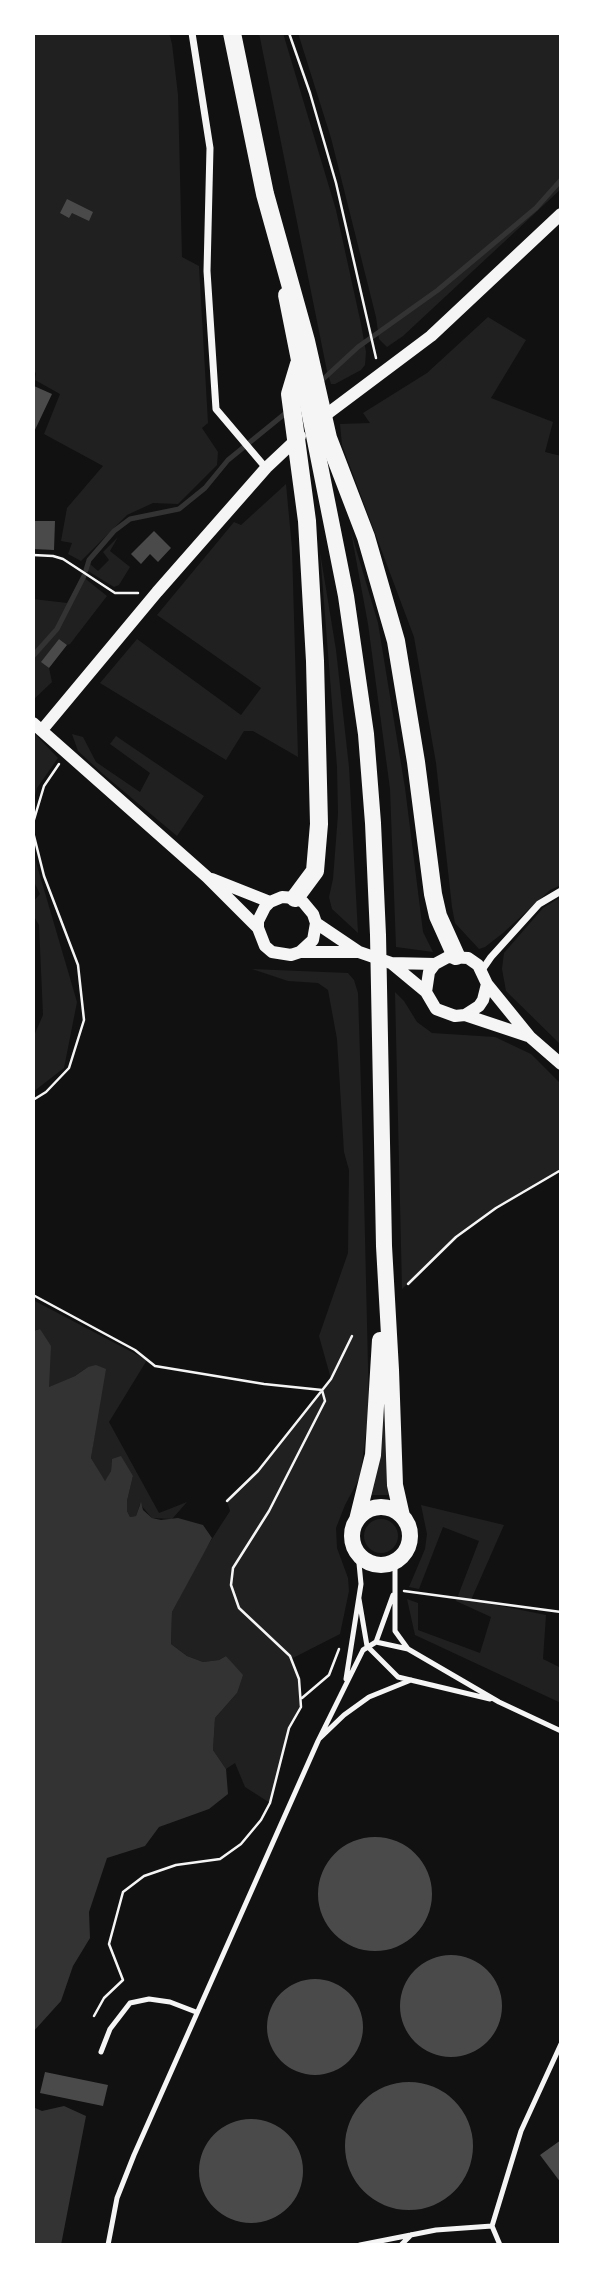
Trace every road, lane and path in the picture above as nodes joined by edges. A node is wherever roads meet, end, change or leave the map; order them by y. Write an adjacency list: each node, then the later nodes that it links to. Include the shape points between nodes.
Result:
1 (192, 33): 10 (street, via 210,148 207,271 216,409)
2 (232, 33): 4 (highway)
3 (289, 33): 7 (path, via 336,183)
4 (265, 194): 6 (main road); 8 (highway, via 306,341)
5 (561, 214): 7 (street, via 431,335)
6 (299, 364): 8 (highway)
7 (380, 375): 10 (street)
8 (302, 384): 9 (highway); 19 (highway, via 301,471 310,567 319,824 315,871)
9 (326, 455): 25 (highway, via 366,537 396,641 433,894); 36 (main road, via 361,687 373,823)
10 (266, 468): 12 (street)
11 (33, 555): 12 (path, via 63,559 115,593)
12 (157, 592): 13 (street)
13 (37, 726): 14 (street)
14 (67, 752): 15 (path, via 44,786); 17 (street)
15 (33, 823)
16 (33, 832): 34 (path, via 44,876 78,965 84,1020 69,1068)
17 (207, 877): 20 (street); 22 (street)
18 (561, 891): 28 (street, via 539,904)
19 (295, 898): 20 (street); 21 (street, via 309,907)
20 (270, 902): 22 (street, via 260,913)
21 (316, 923): 23 (street, via 313,940); 24 (street)
22 (258, 928): 23 (street, via 272,952)
23 (300, 952): 24 (street)
24 (359, 952): 26 (street)
25 (456, 956): 27 (street); 28 (street, via 474,961)
26 (391, 963): 27 (street); 30 (street)
27 (435, 964): 30 (street)
28 (482, 970): 29 (street)
29 (487, 984): 31 (street, via 484,1000); 32 (street)
30 (426, 992): 31 (street, via 436,1009)
31 (466, 1015): 32 (street)
32 (530, 1037): 33 (street)
33 (561, 1064)
34 (33, 1100)
35 (561, 1170): 37 (path, via 456,1237)
36 (384, 1246): 42 (main road, via 395,1485); 43 (main road, via 373,1455)
37 (408, 1284)
38 (33, 1295): 40 (path, via 135,1350 155,1366)
39 (352, 1336): 40 (path)
40 (322, 1390): 41 (path, via 258,1471); 55 (path, via 325,1401 269,1511 233,1568 231,1585 239,1608 290,1656)
41 (226, 1501)
42 (402, 1516): 43 (main road, via 379,1507); 45 (main road, via 410,1538 407,1549)
43 (356, 1520): 44 (main road, via 352,1537)
44 (358, 1553): 45 (main road, via 374,1564); 47 (lane)
45 (394, 1562): 46 (lane)
46 (394, 1592): 48 (path); 50 (lane); 52 (lane, via 395,1631)
47 (359, 1599): 49 (lane); 51 (lane)
48 (561, 1612)
49 (353, 1637): 54 (lane); 55 (path, via 342,1639 328,1675)
50 (376, 1642): 51 (lane); 52 (lane)
51 (367, 1646): 53 (lane, via 398,1677); 54 (lane)
52 (408, 1649): 56 (lane)
53 (411, 1680): 56 (lane); 58 (lane, via 369,1697)
54 (345, 1683): 58 (lane)
55 (302, 1698): 60 (path, via 289,1728 270,1803 241,1844 220,1859 176,1865 144,1876 123,1892 108,1944 123,1980 104,1998)
56 (499, 1702): 57 (lane)
57 (561, 1731)
58 (318, 1741): 59 (lane)
59 (196, 2011): 62 (lane, via 149,1999 130,2003 110,2029); 65 (lane, via 117,2199)
60 (94, 2016)
61 (561, 2044): 63 (lane, via 521,2131)
62 (101, 2052)
63 (492, 2226): 64 (lane); 68 (lane)
64 (411, 2235): 66 (lane); 67 (lane)
65 (108, 2245)
66 (360, 2245)
67 (401, 2245)
68 (500, 2245)

